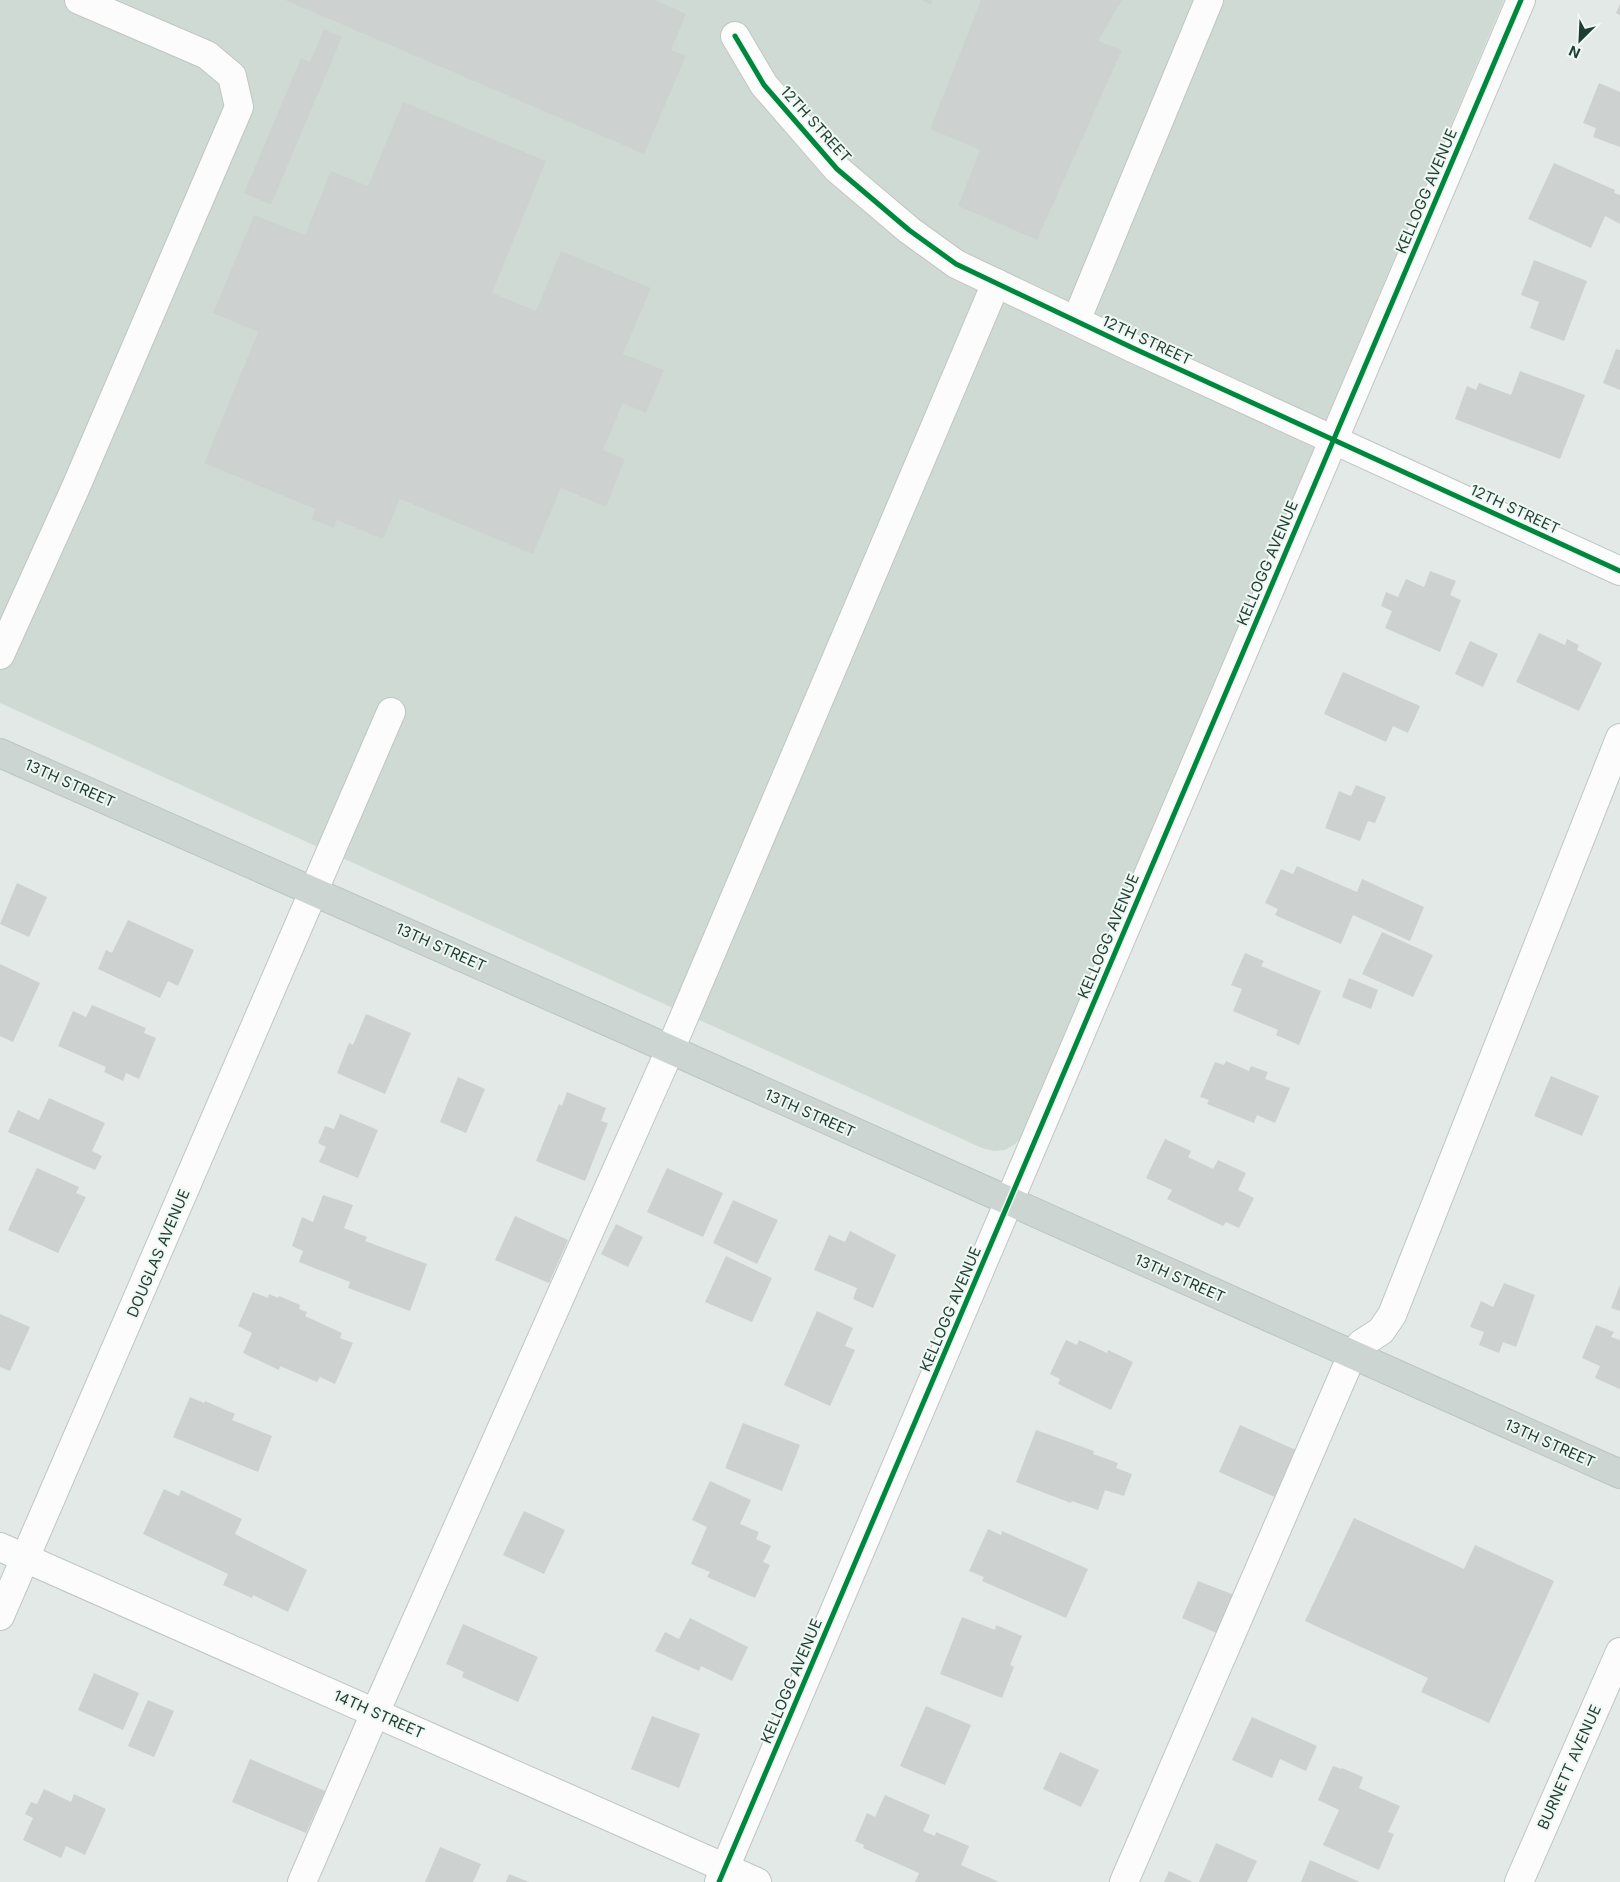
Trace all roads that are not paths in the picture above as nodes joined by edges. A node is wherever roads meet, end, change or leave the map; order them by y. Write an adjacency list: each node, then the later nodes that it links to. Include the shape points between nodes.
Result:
1 (79, 0): 9 (street, via 207,55 232,76 239,107 76,489)
2 (1209, 0): 6 (street)
3 (1521, 0): 7 (street, KELLOGG AVENUE)
4 (735, 36): 5 (street, 12TH STREET, via 764,85 837,168 909,230 956,264)
5 (996, 283): 6 (street, 12TH STREET); 14 (street)
6 (1076, 321): 7 (street, 12TH STREET)
7 (1333, 440): 8 (street, 12TH STREET); 15 (street, KELLOGG AVENUE)
8 (1620, 571)
9 (0, 655)
10 (391, 712): 13 (street, DOUGLAS AVENUE)
11 (1620, 738): 16 (street, via 1392,1315 1381,1331 1361,1344)
12 (0, 753): 13 (main road, 13TH STREET)
13 (315, 890): 14 (main road, 13TH STREET); 19 (street, DOUGLAS AVENUE)
14 (670, 1050): 15 (main road, 13TH STREET); 22 (street)
15 (1009, 1202): 16 (main road, 13TH STREET); 23 (street, KELLOGG AVENUE)
16 (1352, 1355): 17 (main road, 13TH STREET); 26 (street)
17 (1620, 1474)
18 (0, 1547): 19 (street, 14TH STREET)
19 (25, 1558): 20 (street, DOUGLAS AVENUE); 22 (street, 14TH STREET)
20 (0, 1616)
21 (1620, 1652): 27 (street, BURNETT AVENUE)
22 (375, 1713): 23 (street, 14TH STREET); 24 (street)
23 (723, 1875): 25 (street, 14TH STREET)
24 (302, 1882)
25 (757, 1882)
26 (1124, 1882)
27 (1519, 1882)

